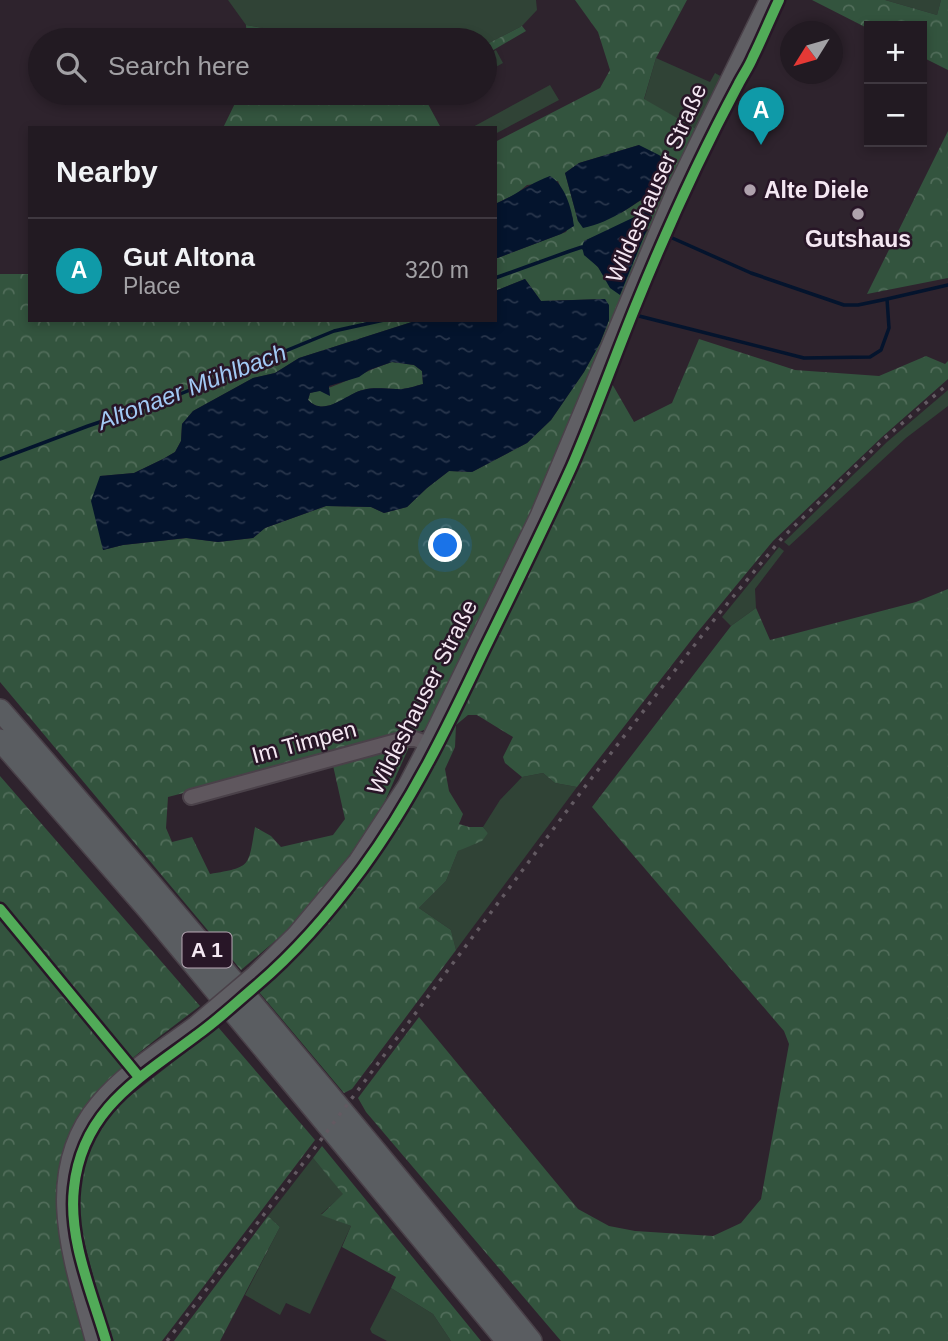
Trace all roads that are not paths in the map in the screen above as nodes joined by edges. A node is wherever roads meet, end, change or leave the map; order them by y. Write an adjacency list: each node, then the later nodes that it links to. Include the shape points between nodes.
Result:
1 (769, 0): 4 (main road, Wildeshauser Straße, via 677,188 539,517)
2 (0, 710): 8 (highway, A 1, via 170,906)
3 (0, 740): 7 (highway, A 1, via 147,908)
4 (429, 744): 5 (street, Im Timpen, via 404,739); 6 (main road, Wildeshauser Straße, bridge, via 358,861 304,926 255,975 134,1071 90,1116 73,1151 65,1210)
5 (191, 797)
6 (95, 1341)
7 (507, 1341)
8 (531, 1341)

